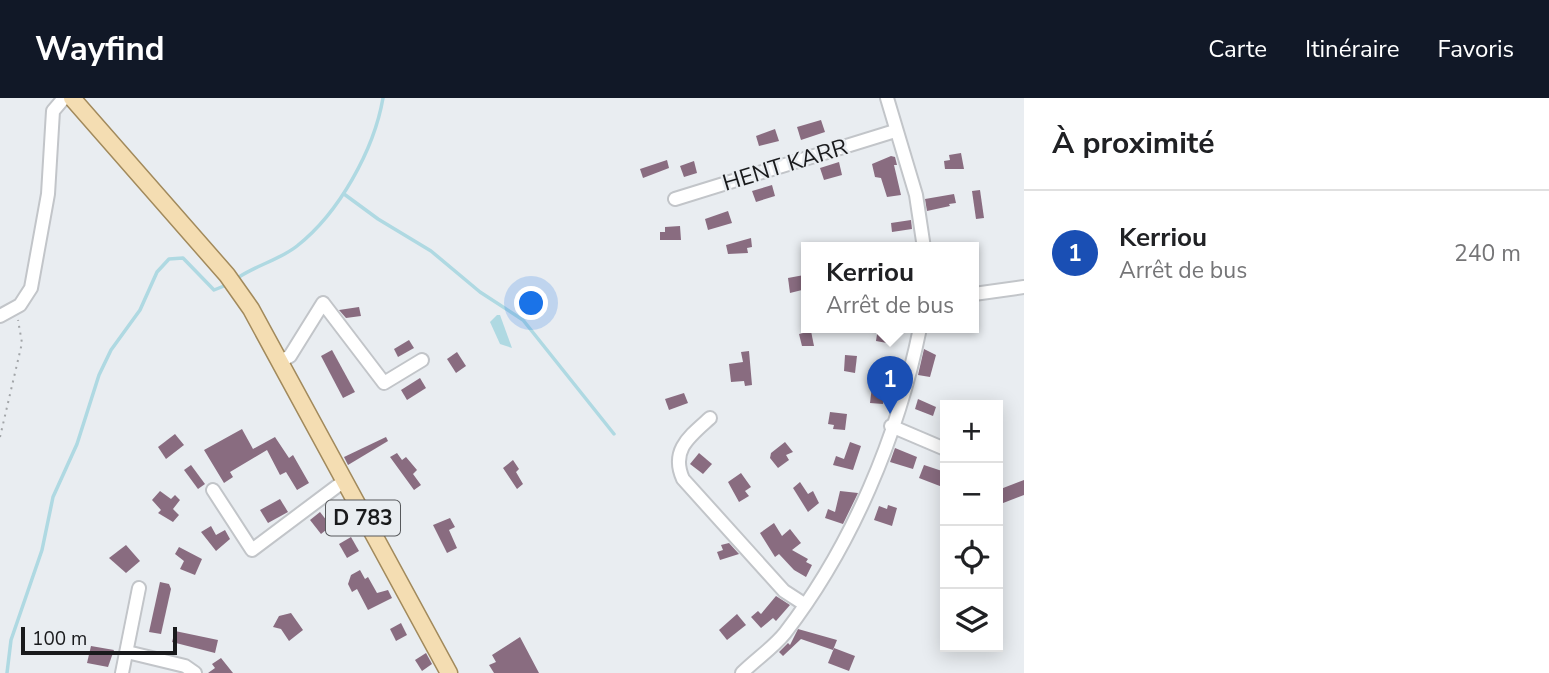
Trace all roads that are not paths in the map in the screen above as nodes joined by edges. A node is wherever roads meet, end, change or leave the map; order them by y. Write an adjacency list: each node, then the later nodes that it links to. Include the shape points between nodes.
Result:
1 (64, 98): 9 (street, via 53,111 48,194 31,288 13,310)
2 (72, 98): 12 (main road, D 783, via 227,275)
3 (887, 98): 4 (street)
4 (895, 131): 5 (street, HENT KARR); 6 (street, via 916,195)
5 (675, 199)
6 (923, 242)
7 (1024, 287): 8 (street)
8 (979, 293)
9 (0, 316)
10 (919, 333): 14 (street)
11 (422, 360): 12 (street, via 384,383 323,303 290,356)
12 (281, 362): 16 (main road, D 783)
13 (710, 418): 19 (street, via 684,441 679,470 683,480 784,591)
14 (891, 426): 15 (street); 19 (street, via 840,549)
15 (940, 447)
16 (344, 481): 17 (street, via 252,550); 23 (main road, D 783)
17 (213, 490)
18 (139, 588): 20 (street)
19 (804, 604): 24 (street, via 783,635)
20 (127, 652): 21 (street); 22 (street, via 185,666)
21 (122, 673)
22 (195, 673)
23 (449, 673)
24 (742, 673)

